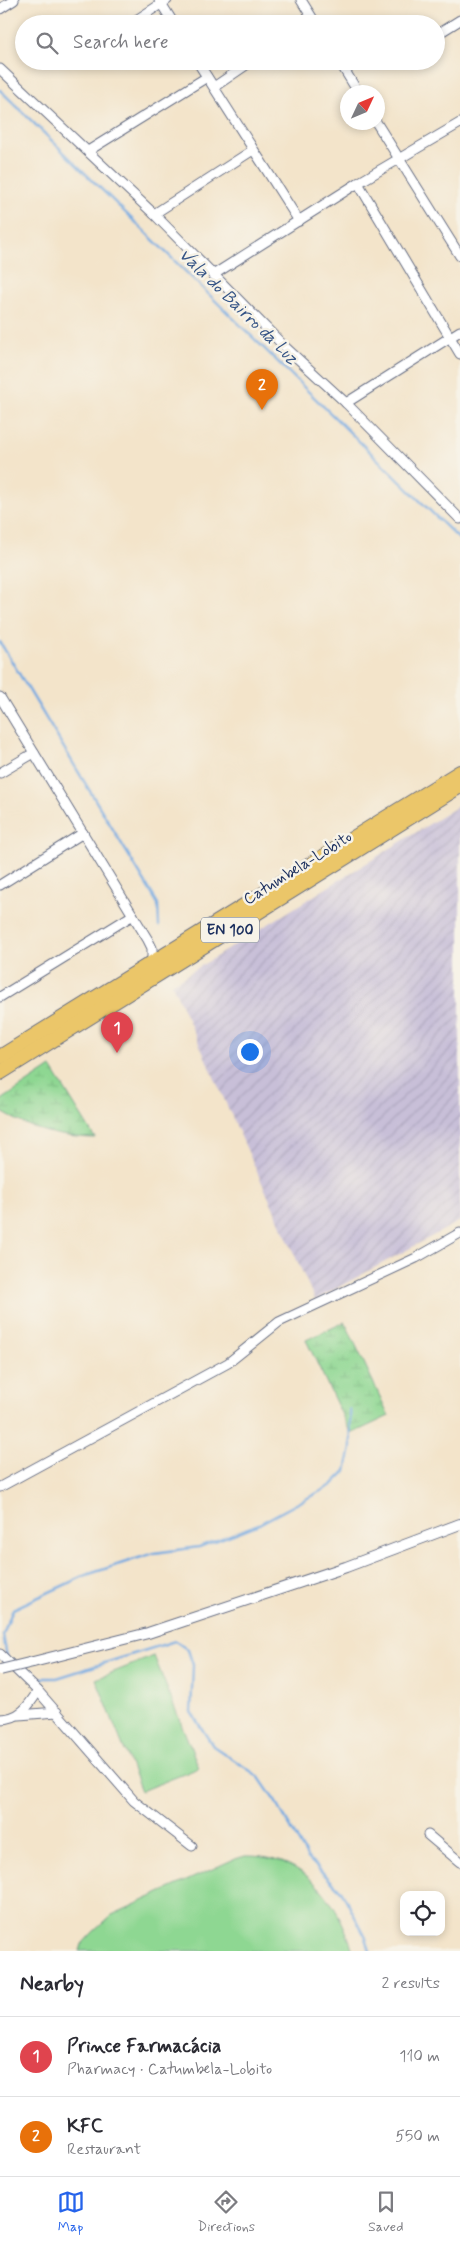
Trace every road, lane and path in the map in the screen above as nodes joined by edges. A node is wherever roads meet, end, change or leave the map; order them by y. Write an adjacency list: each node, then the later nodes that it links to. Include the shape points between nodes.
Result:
1 (14, 0): 4 (street)
2 (301, 0): 7 (street)
3 (162, 1): 5 (street); 6 (street)
4 (2, 5)
5 (143, 15)
6 (169, 15)
7 (308, 15)
8 (460, 20): 9 (street)
9 (445, 29)
10 (0, 69): 20 (street)
11 (203, 70): 14 (street)
12 (239, 70): 16 (street)
13 (345, 70): 15 (street)
14 (207, 77): 16 (street); 20 (street)
15 (354, 85)
16 (214, 87): 19 (street)
17 (460, 123): 21 (street)
18 (381, 130): 21 (street)
19 (253, 150): 23 (street); 24 (street)
20 (88, 151): 23 (street)
21 (398, 159): 22 (street); 25 (street)
22 (358, 183): 24 (street); 28 (street)
23 (154, 214): 26 (street)
24 (299, 221): 26 (street)
25 (460, 256)
26 (213, 276): 30 (street)
27 (460, 331): 28 (street)
28 (450, 338): 29 (street); 30 (street)
29 (460, 354)
30 (346, 403): 31 (street)
31 (460, 518)
32 (0, 697): 33 (street)
33 (34, 753): 35 (street); 37 (street)
34 (460, 772): 41 (main road, Catumbela-Lobito / EN 100)
35 (0, 773)
36 (460, 786): 45 (main road, Catumbela-Lobito / EN 100)
37 (83, 833): 38 (street); 39 (street)
38 (0, 885)
39 (133, 915): 40 (street); 43 (street)
40 (148, 940): 41 (street); 42 (street)
41 (168, 952): 42 (main road, Catumbela-Lobito / EN 100)
42 (152, 961): 44 (main road, Catumbela-Lobito / EN 100)
43 (0, 997)
44 (0, 1057)
45 (0, 1074)
46 (460, 1234): 47 (street, via 279,1322 228,1363)
47 (0, 1487)
48 (460, 1524): 50 (street, bridge, via 346,1567 148,1633)
49 (0, 1654): 51 (street)
50 (0, 1670)
51 (38, 1691): 52 (street); 53 (street)
52 (57, 1712): 53 (street); 56 (street, via 134,1801)
53 (18, 1715): 54 (street)
54 (0, 1718)
55 (428, 1835): 57 (street)
56 (192, 1846)
57 (460, 1862)

